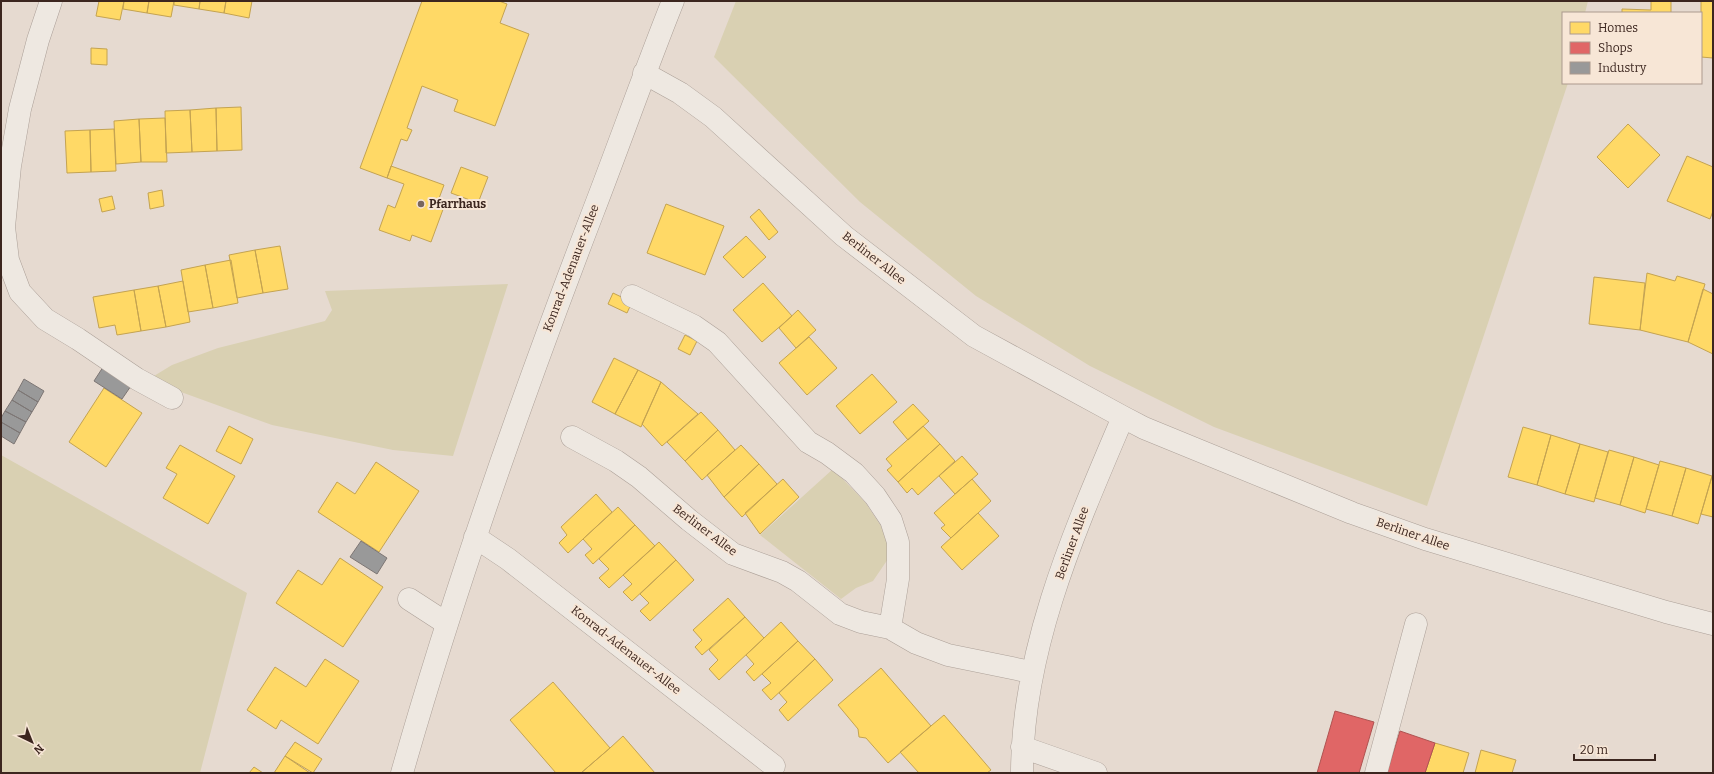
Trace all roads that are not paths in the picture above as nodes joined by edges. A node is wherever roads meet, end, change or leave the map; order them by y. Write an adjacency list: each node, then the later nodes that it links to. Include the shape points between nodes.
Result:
1 (51, 1): 5 (street, via 20,109 10,166 4,226 8,260 20,292 45,319 137,379)
2 (673, 1): 3 (street, Konrad-Adenauer-Allee)
3 (644, 73): 6 (street, Berliner Allee, via 680,93 713,117 844,236 974,336); 8 (street, Konrad-Adenauer-Allee, via 509,436)
4 (632, 296): 13 (street, via 694,326 717,342 808,442 854,473 875,496 891,520 898,542 898,580)
5 (172, 398)
6 (1123, 417): 12 (street, Berliner Allee, via 1144,428 1352,513 1425,539); 14 (street, Berliner Allee, via 1093,486 1057,584)
7 (572, 437): 13 (street, Berliner Allee, via 639,477 733,554 782,572 798,581 840,614 861,622)
8 (475, 537): 10 (street, Konrad-Adenauer-Allee); 16 (street, Konrad-Adenauer-Allee, via 508,559)
9 (409, 599): 10 (street)
10 (446, 623): 17 (street, Konrad-Adenauer-Allee)
11 (1416, 624): 20 (street)
12 (1713, 624)
13 (890, 628): 14 (street, Berliner Allee, via 916,643 948,655)
14 (1031, 672): 15 (street, Berliner Allee)
15 (1022, 747): 18 (street, Berliner Allee); 19 (street)
16 (774, 766)
17 (402, 773)
18 (1022, 773)
19 (1096, 773)
20 (1376, 773)

